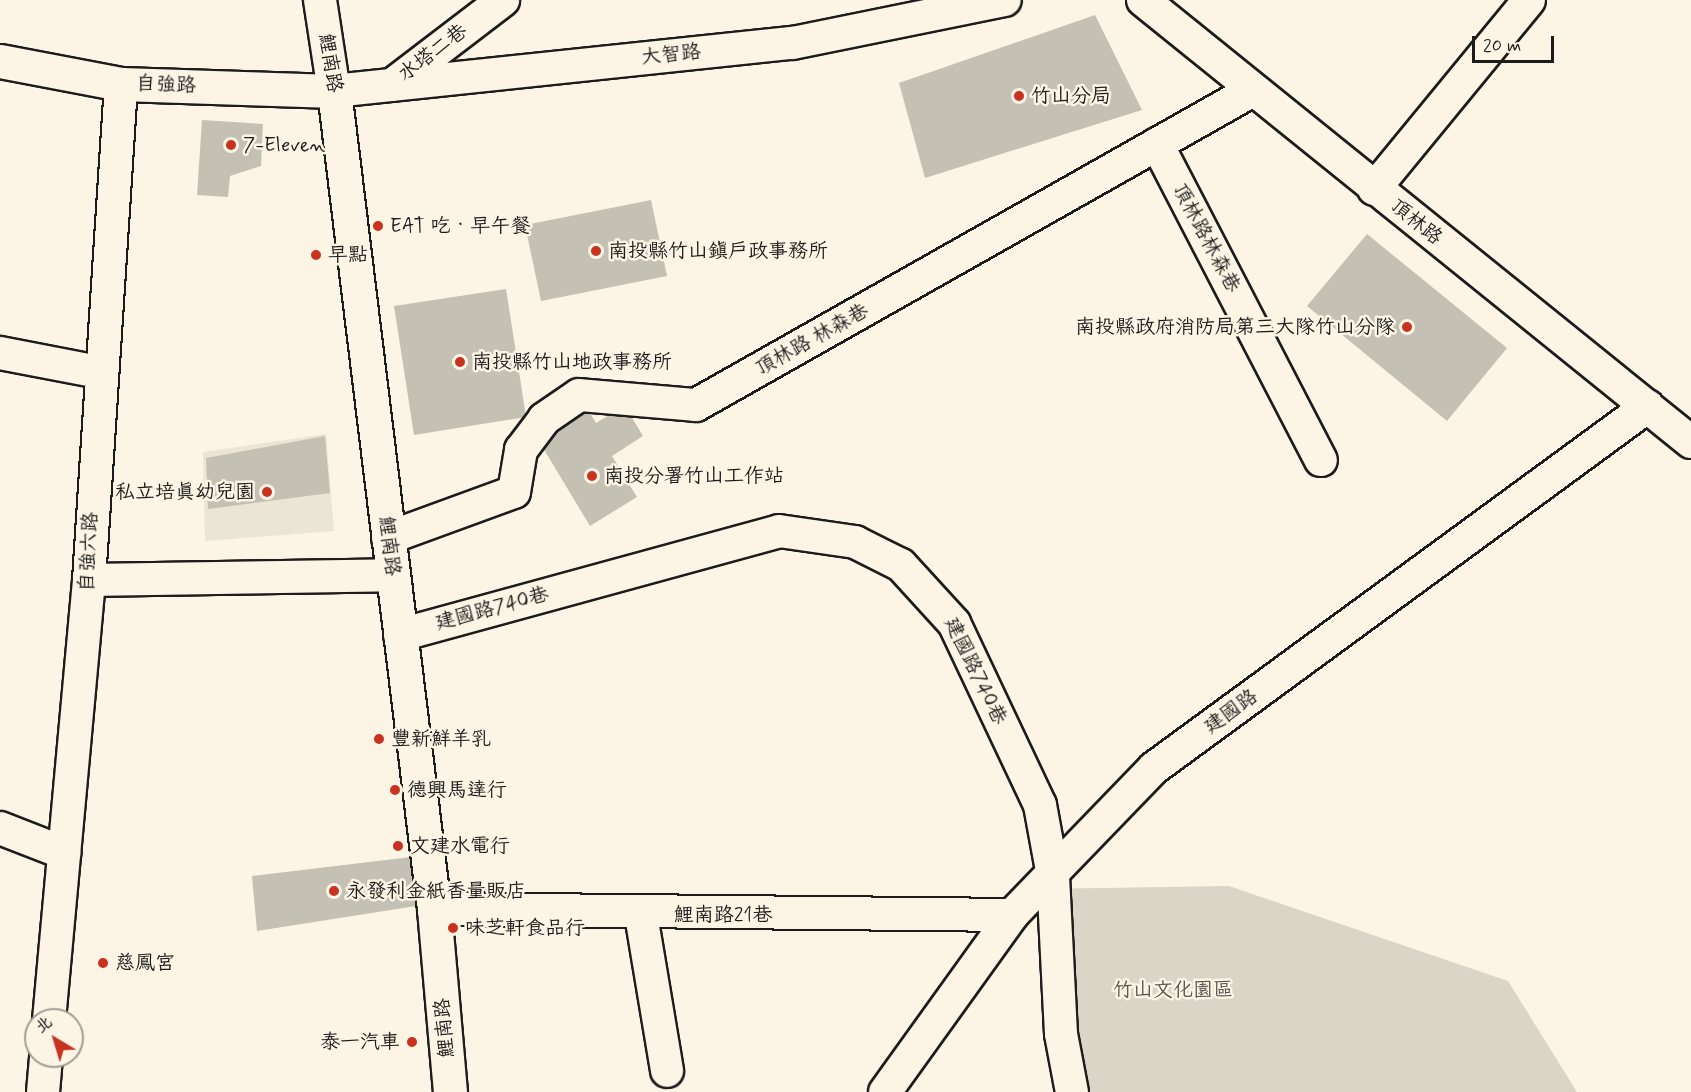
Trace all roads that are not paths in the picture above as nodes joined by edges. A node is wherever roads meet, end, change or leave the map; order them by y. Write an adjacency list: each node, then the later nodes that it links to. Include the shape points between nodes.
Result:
1 (320, 0): 9 (street, 鯉南路)
2 (503, 0): 8 (street, 水塔二巷)
3 (1005, 0): 8 (street, 大智路, via 793,43)
4 (1143, 0): 10 (street, 頂林路)
5 (1529, 0): 12 (street)
6 (0, 61): 7 (main road, 自強路)
7 (121, 84): 9 (main road, 自強路); 14 (street, 自強六路)
8 (391, 85): 9 (street, 大智路)
9 (334, 90): 18 (main road, 鯉南路)
10 (1253, 90): 11 (street, 頂林路 林森巷); 12 (street, 頂林路)
11 (1157, 144): 17 (street, 頂林路林森巷); 18 (street, 頂林路 林森巷, via 696,405 579,395 544,419 521,450 514,492)
12 (1374, 189): 15 (street, 頂林路)
13 (0, 353): 14 (street)
14 (99, 372): 20 (street, 自強六路)
15 (1648, 406): 16 (street, 頂林路); 24 (street, 建國路, via 1154,768)
16 (1691, 442)
17 (1321, 460)
18 (388, 538): 19 (main road, 鯉南路)
19 (393, 575): 20 (street); 21 (main road, 鯉南路)
20 (88, 580): 23 (street, 自強六路)
21 (400, 635): 24 (street, 建國路740巷, via 779,531 855,542 915,577 954,623 1040,805); 25 (main road, 鯉南路)
22 (0, 828): 23 (street)
23 (64, 853): 28 (street, 自強六路)
24 (1053, 876): 27 (street, 建國路); 34 (street, 建國路740巷, via 1060,1023)
25 (434, 909): 26 (street, 鯉南路21巷); 32 (main road, 鯉南路)
26 (641, 915): 27 (street, 鯉南路21巷); 30 (street)
27 (1012, 915): 33 (street, 建國路)
28 (50, 1008)
29 (45, 1068): 31 (street)
30 (666, 1071)
31 (43, 1092)
32 (450, 1092)
33 (885, 1092)
34 (1072, 1092)

